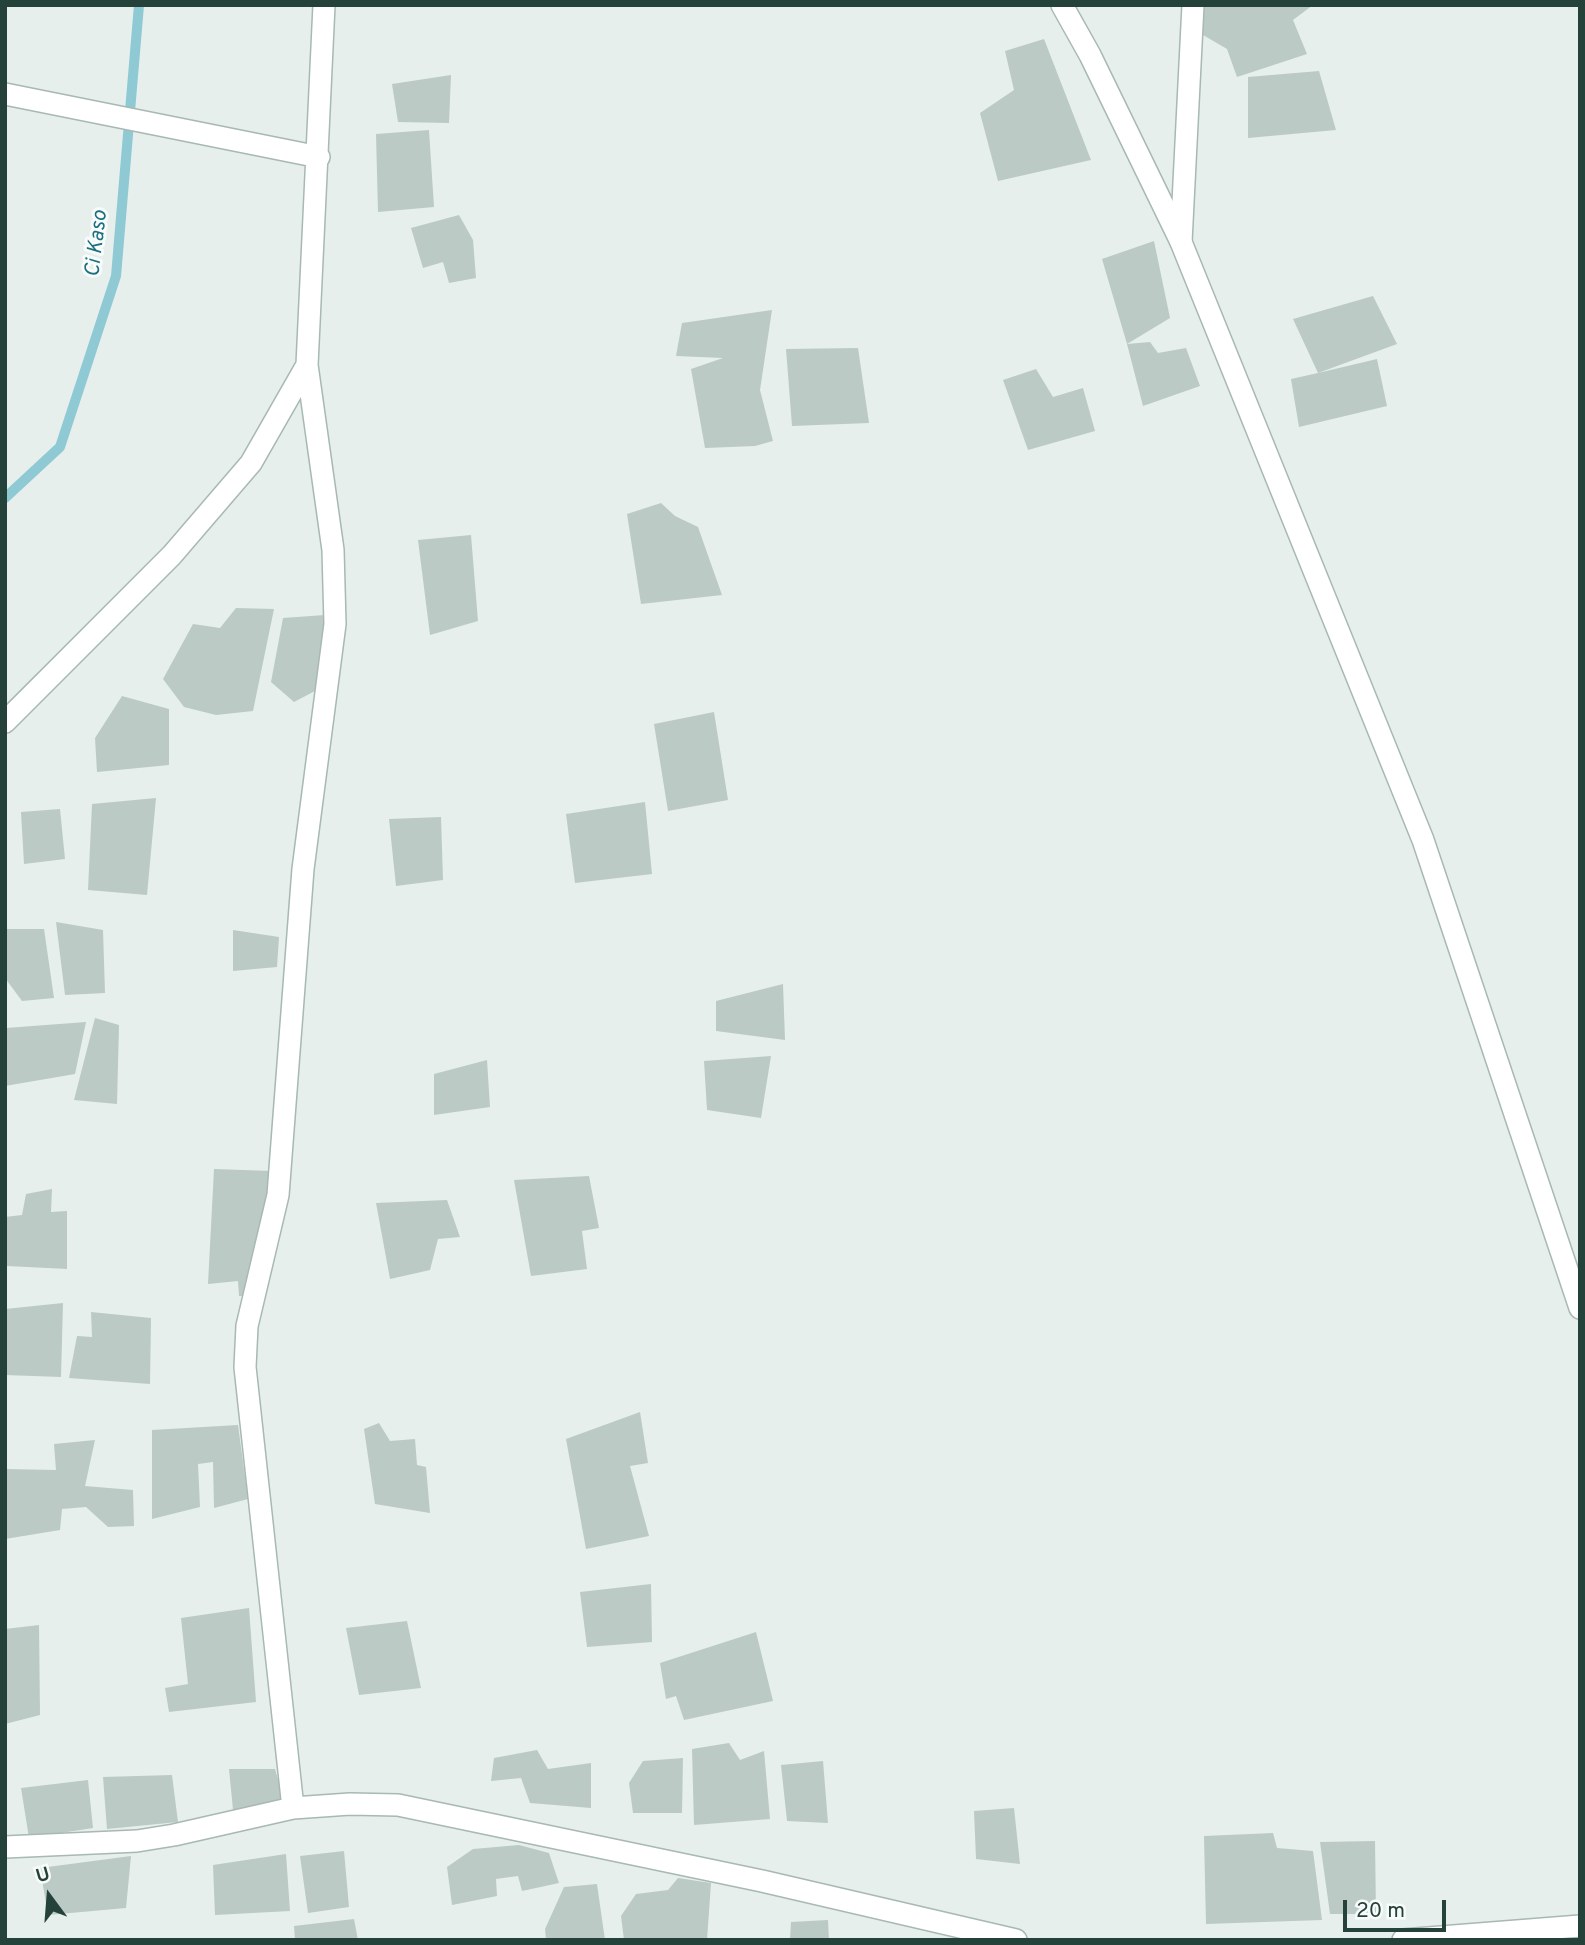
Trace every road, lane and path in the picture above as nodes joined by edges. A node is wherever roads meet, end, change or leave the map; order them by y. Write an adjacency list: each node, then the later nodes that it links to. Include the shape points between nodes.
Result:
1 (324, 5): 5 (street)
2 (1062, 5): 6 (street)
3 (1193, 5): 6 (street)
4 (5, 94): 5 (street)
5 (319, 157): 7 (street)
6 (1181, 242): 9 (street, via 1423,840)
7 (307, 365): 8 (street, via 251,463 172,555); 10 (street, via 333,550 335,624 303,869 278,1195 247,1326 245,1367)
8 (5, 722)
9 (1580, 1308)
10 (293, 1808): 11 (street, via 137,1841); 13 (street, via 398,1805)
11 (5, 1847)
12 (1580, 1926): 14 (street)
13 (1016, 1940)
14 (1403, 1940)

